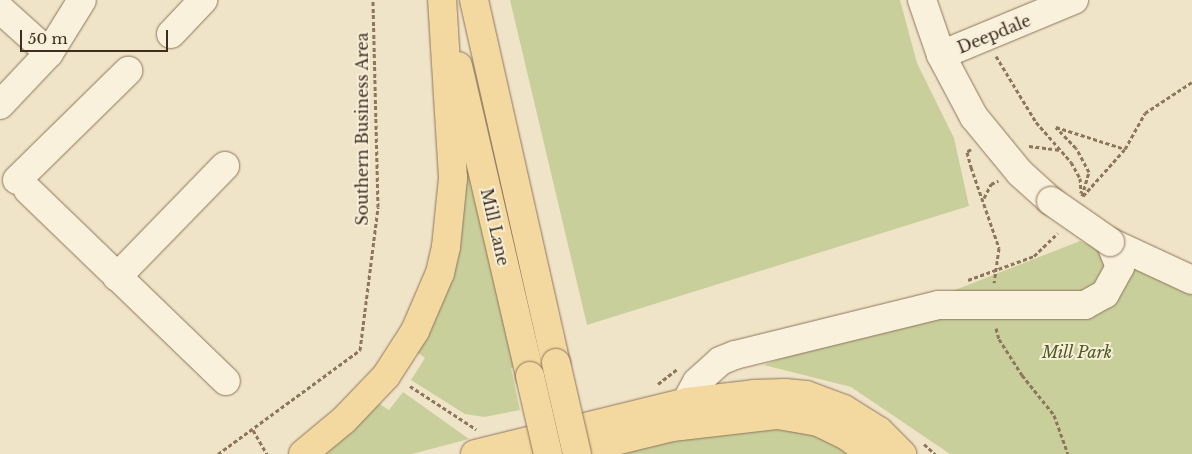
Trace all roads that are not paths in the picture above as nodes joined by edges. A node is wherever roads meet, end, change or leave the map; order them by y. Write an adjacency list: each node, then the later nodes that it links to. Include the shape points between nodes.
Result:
1 (82, 0): 9 (street)
2 (204, 0): 8 (street)
3 (442, 0): 20 (main road, via 453,178 440,273 415,331 386,376 344,420); 22 (main road, Mill Lane, bridge)
4 (474, 0): 24 (main road, Mill Lane, bridge)
5 (922, 0): 10 (street)
6 (1074, 0): 10 (street, Deepdale)
7 (4, 14): 9 (street)
8 (171, 34)
9 (49, 53): 12 (street)
10 (941, 55): 14 (street, bridge, via 960,95 988,137 1020,173 1051,201)
11 (128, 71): 15 (street, via 22,185)
12 (0, 105)
13 (225, 166): 15 (street)
14 (1110, 242): 16 (street); 18 (street, via 1120,267 1105,294 1085,305 1044,308 951,304 904,312 720,361 697,382)
15 (117, 277): 17 (street)
16 (1192, 280)
17 (226, 381)
18 (687, 402): 19 (street); 21 (main road); 26 (main road, via 754,394 806,395 827,401 862,419)
19 (672, 427): 23 (main road); 25 (main road, via 755,415 797,417 836,430)
20 (303, 454)
21 (475, 454)
22 (548, 454)
23 (562, 454)
24 (577, 454)
25 (871, 454)
26 (902, 454)

